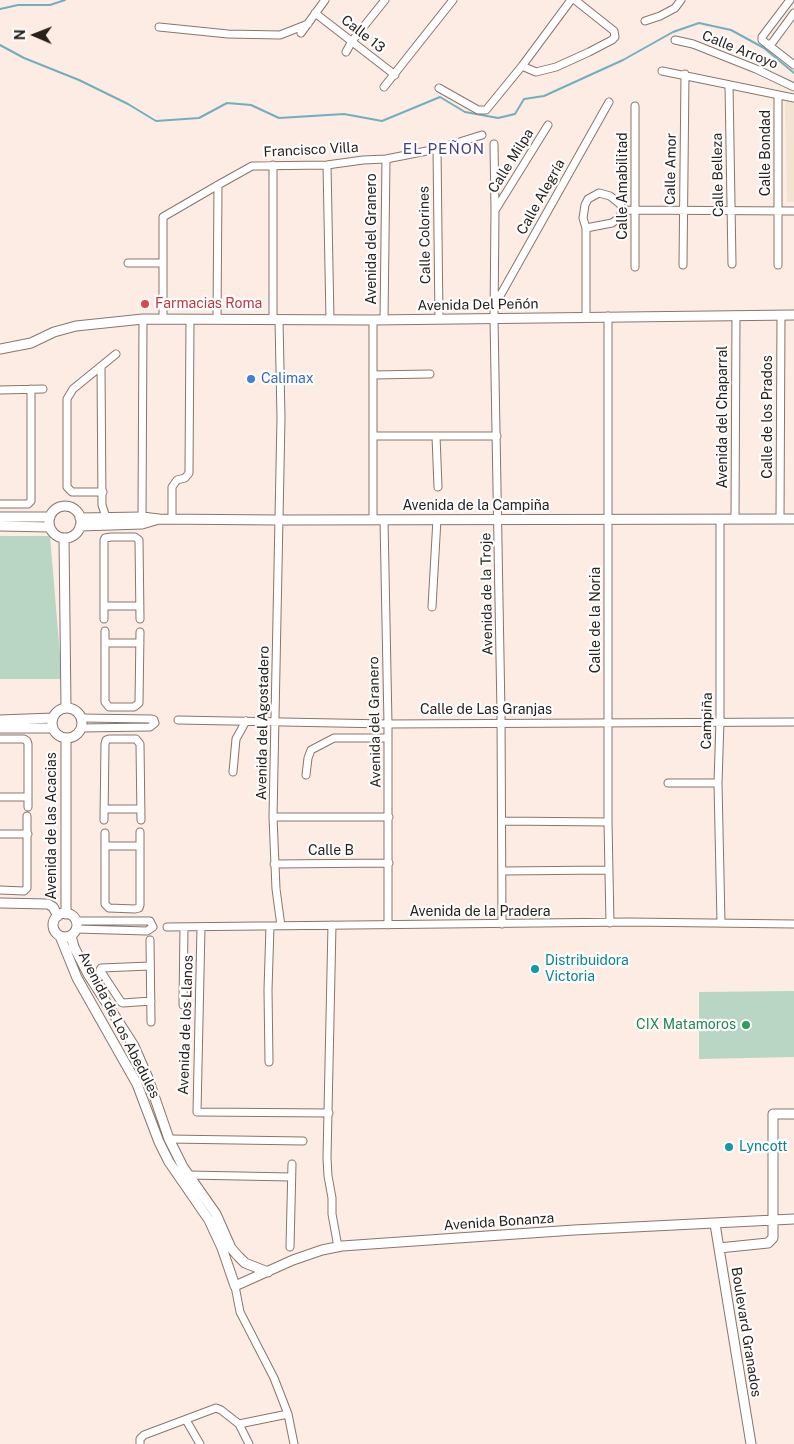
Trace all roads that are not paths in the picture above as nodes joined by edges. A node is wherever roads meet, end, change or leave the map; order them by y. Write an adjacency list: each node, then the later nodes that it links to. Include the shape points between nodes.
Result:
1 (325, 0): 7 (street)
2 (384, 0): 14 (street)
3 (453, 0): 21 (street)
4 (573, 0): 18 (street); 18 (street, via 614,31 615,37 556,67 536,72)
5 (681, 0): 9 (street, via 675,8)
6 (790, 0): 15 (street, via 762,37)
7 (315, 13): 10 (street); 14 (street, Calle 13)
8 (794, 14): 15 (street, via 772,43)
9 (646, 21)
10 (308, 24): 11 (street, via 280,35); 12 (street)
11 (159, 27)
12 (301, 33)
13 (675, 40): 24 (street, Calle Arroyo, via 702,47)
14 (352, 41): 16 (street); 21 (street, Calle 13)
15 (766, 44): 17 (street)
16 (346, 52)
17 (794, 65)
18 (522, 66): 25 (street, via 484,111)
19 (662, 71): 20 (street)
20 (685, 74): 22 (street, Calle Arroyo); 41 (street, Calle Amor)
21 (395, 75): 23 (street)
22 (729, 85): 26 (street, Calle Arroyo); 42 (street, Calle Belleza)
23 (384, 87)
24 (794, 87): 27 (street, Calle Arroyo)
25 (439, 88)
26 (778, 95): 27 (street, Calle Arroyo); 43 (street, Calle Bondad)
27 (791, 97)
28 (609, 102): 52 (street, Calle Alegría)
29 (635, 106): 40 (street, Calle Amabilitad)
30 (548, 125): 38 (street, Calle Milpa)
31 (482, 135): 33 (street, Francisco Villa)
32 (494, 144): 38 (street, Avenida de la Troje)
33 (437, 150): 34 (street, Francisco Villa); 67 (street, Calle Colorines)
34 (386, 159): 36 (street, Francisco Villa); 66 (street, Avenida del Granero)
35 (273, 165): 36 (street, Francisco Villa); 37 (street, Francisco Villa, via 252,166); 63 (street)
36 (327, 165): 64 (street)
37 (218, 185): 47 (street, Francisco Villa, via 163,217); 61 (street)
38 (495, 210): 52 (street, Avenida de la Troje)
39 (623, 210): 40 (street); 45 (street, via 612,223); 45 (street, via 610,196 593,196 588,199 584,212)
40 (636, 210): 41 (street); 51 (street, Calle Amabilitad)
41 (683, 210): 42 (street); 48 (street, Calle Amor)
42 (731, 211): 43 (street); 49 (street, Calle Belleza)
43 (779, 211): 44 (street); 50 (street, Calle Bondad)
44 (794, 211)
45 (586, 228): 57 (street)
46 (128, 264): 47 (street)
47 (163, 264): 59 (street, Francisco Villa)
48 (683, 264)
49 (732, 264)
50 (778, 265)
51 (635, 266)
52 (494, 305): 62 (street, Avenida de la Troje)
53 (736, 315): 54 (street, Avenida Del Peñón); 56 (street, Avenida Del Peñón); 92 (street, Avenida del Chaparral)
54 (781, 315): 55 (street, Avenida Del Peñón); 93 (street, Calle de los Prados)
55 (794, 315)
56 (608, 316): 57 (street, Avenida Del Peñón); 90 (street, Calle de la Noria)
57 (586, 317): 62 (street, Avenida Del Peñón)
58 (144, 319): 59 (street, Avenida Del Peñón); 68 (street, Avenida Del Peñón, via 76,326 31,343); 85 (street)
59 (163, 319): 60 (street, Avenida Del Peñón)
60 (190, 319): 61 (street, Avenida Del Peñón); 87 (street, via 189,473 172,487)
61 (218, 319): 63 (street, Avenida Del Peñón)
62 (494, 319): 67 (street, Avenida Del Peñón); 78 (street, Avenida de la Troje)
63 (276, 320): 64 (street, Avenida Del Peñón); 95 (street, via 281,418)
64 (330, 320): 65 (street, Avenida Del Peñón)
65 (373, 320): 66 (street, Avenida Del Peñón); 72 (street, Avenida del Granero)
66 (384, 320): 67 (street, Avenida Del Peñón)
67 (439, 320)
68 (0, 349)
69 (116, 354): 70 (street)
70 (101, 367): 80 (street); 80 (street, via 73,389 67,399 68,487 72,492)
71 (430, 374): 72 (street)
72 (373, 375): 76 (street, Avenida del Granero)
73 (31, 389): 74 (street); 75 (street); 82 (street, via 31,501)
74 (43, 389)
75 (0, 390)
76 (373, 436): 77 (street); 96 (street, Avenida del Granero)
77 (436, 436): 78 (street); 79 (street)
78 (497, 436): 89 (street, Avenida de la Troje)
79 (438, 487)
80 (102, 492): 102 (street, via 102,505)
81 (0, 504): 82 (street)
82 (13, 505): 84 (street)
83 (0, 517): 84 (street)
84 (14, 517): 99 (street)
85 (142, 517): 86 (street, Avenida de la Campiña); 98 (street, Avenida de la Campiña)
86 (159, 519): 87 (street, Avenida de la Campiña); 98 (street, Avenida de la Campiña, via 150,523)
87 (172, 519): 95 (street, Avenida de la Campiña)
88 (437, 519): 89 (street, Avenida de la Campiña); 97 (street, Avenida de la Campiña); 106 (street)
89 (498, 519): 90 (street, Avenida de la Campiña); 124 (street, Avenida de la Troje)
90 (609, 519): 91 (street, Avenida de la Campiña); 125 (street, Calle de la Noria)
91 (720, 519): 92 (street, Avenida de la Campiña); 121 (street, Campiña)
92 (735, 519): 93 (street, Avenida de la Campiña)
93 (780, 519): 94 (street, Avenida de la Campiña)
94 (794, 519)
95 (279, 520): 96 (street, Avenida de la Campiña); 120 (street, Avenida del Agostadero)
96 (373, 520): 97 (street, Avenida de la Campiña)
97 (384, 520): 126 (street, Avenida del Granero)
98 (131, 521): 102 (street, Avenida de la Campiña)
99 (50, 522): 100 (street, via 58,508 65,506 76,511); 101 (street); 103 (street, via 55,534)
100 (80, 522): 102 (street, Avenida de la Campiña); 102 (street, Avenida de la Campiña); 103 (street, via 74,535)
101 (0, 526)
102 (112, 527): 104 (street, via 104,540); 105 (street, via 139,540)
103 (64, 538): 114 (street)
104 (104, 606): 105 (street); 107 (street)
105 (140, 606): 108 (street)
106 (432, 607)
107 (104, 619)
108 (140, 619)
109 (105, 631): 111 (street)
110 (140, 632): 112 (street)
111 (105, 643): 112 (street); 113 (street, via 105,702 109,707)
112 (140, 643): 113 (street, via 139,703 134,707)
113 (124, 707): 116 (street)
114 (66, 708): 115 (street); 123 (street, via 75,710)
115 (53, 718): 117 (street); 129 (street)
116 (123, 718): 123 (street); 127 (street, via 152,719 155,723 150,727)
117 (0, 720)
118 (178, 720): 119 (street, Calle de Las Granjas)
119 (246, 721): 120 (street, Calle de Las Granjas); 135 (street, via 236,739)
120 (276, 722): 126 (street, Calle de Las Granjas); 145 (street, Avenida del Agostadero)
121 (720, 722): 122 (street, Calle de Las Granjas); 125 (street, Calle de Las Granjas); 138 (street, Campiña)
122 (794, 722)
123 (81, 723): 127 (street); 130 (street, via 76,736)
124 (502, 723): 125 (street, Calle de Las Granjas); 126 (street, Calle de Las Granjas); 149 (street, Avenida de la Troje)
125 (608, 723): 150 (street, Calle de la Noria)
126 (388, 724): 132 (street, Avenida del Granero)
127 (124, 727): 131 (street)
128 (5, 728): 129 (street); 134 (street)
129 (53, 728): 130 (street)
130 (66, 738): 164 (street, Avenida de las Acacias)
131 (124, 738): 142 (street, via 109,739 104,744); 143 (street, via 136,739 140,744)
132 (388, 738): 136 (street, via 334,738 311,750); 146 (street, Avenida del Granero)
133 (0, 739): 134 (street)
134 (10, 739): 140 (street, via 24,739 28,744)
135 (233, 772)
136 (306, 775)
137 (668, 783): 138 (street)
138 (718, 783): 167 (street, Campiña)
139 (0, 797): 140 (street)
140 (28, 798): 141 (street)
141 (28, 807)
142 (104, 809): 143 (street); 147 (street)
143 (141, 809): 148 (street)
144 (28, 816): 154 (street)
145 (273, 817): 146 (street); 158 (street, Avenida del Agostadero)
146 (389, 817): 157 (street, Avenida del Granero)
147 (104, 820)
148 (141, 820)
149 (502, 821): 150 (street); 160 (street, Avenida de la Troje)
150 (608, 822): 159 (street, Calle de la Noria)
151 (140, 832): 156 (street)
152 (105, 833): 155 (street)
153 (0, 834): 154 (street)
154 (28, 834): 161 (street, via 27,888 24,891)
155 (105, 846): 156 (street); 163 (street, via 105,904 109,908)
156 (140, 846): 163 (street, via 140,905)
157 (389, 863): 158 (street, Calle B); 171 (street, Avenida del Granero)
158 (274, 864): 173 (street, Avenida del Agostadero)
159 (608, 870): 160 (street); 166 (street, Calle de la Noria)
160 (502, 871): 168 (street, Avenida de la Troje)
161 (4, 890): 162 (street)
162 (4, 903): 164 (street, via 48,904)
163 (123, 909): 165 (street)
164 (62, 915): 177 (street, via 72,916); 178 (street, via 54,925)
165 (123, 921): 177 (street); 177 (street, via 150,921 153,927 147,931)
166 (610, 923): 167 (street, Avenida de la Pradera); 168 (street, Avenida de la Pradera)
167 (721, 923): 169 (street, Avenida de la Pradera)
168 (502, 924): 171 (street, Avenida de la Pradera)
169 (794, 924)
170 (332, 925): 171 (street, Avenida de la Pradera); 173 (street, Avenida de la Pradera); 190 (street)
171 (388, 925)
172 (270, 926): 173 (street, Avenida de la Pradera); 176 (street, Avenida de la Pradera); 189 (street)
173 (281, 926)
174 (167, 927): 175 (street, Avenida de la Pradera)
175 (184, 927): 176 (street, Avenida de la Pradera); 184 (street)
176 (201, 927): 190 (street, Avenida de los Llanos, via 197,1112)
177 (74, 929): 178 (street); 182 (street, Avenida de Los Abedules, via 74,947)
178 (60, 936): 188 (street, Avenida de Los Abedules, via 77,978)
179 (150, 940): 180 (street)
180 (150, 966): 181 (street, via 101,968 100,972); 183 (street)
181 (109, 986): 182 (street); 183 (street, via 123,1003)
182 (100, 992): 186 (street, Avenida de Los Abedules)
183 (151, 1001): 185 (street)
184 (182, 1004)
185 (151, 1022)
186 (132, 1042): 187 (street, Avenida de Los Abedules); 188 (street, via 125,1044)
187 (136, 1051): 188 (street, via 131,1056); 192 (street, Avenida de Los Abedules)
188 (121, 1054): 197 (street, Avenida de Los Abedules, via 174,1170)
189 (269, 1062)
190 (329, 1113): 202 (street, via 328,1176)
191 (794, 1114): 199 (street, via 773,1114)
192 (170, 1139): 193 (street); 195 (street, Avenida de Los Abedules)
193 (303, 1141)
194 (292, 1164): 196 (street)
195 (188, 1175): 196 (street); 197 (street, Avenida de Los Abedules)
196 (292, 1177): 201 (street)
197 (201, 1200): 204 (street, Avenida de Los Abedules, via 216,1214 238,1256 245,1263); 205 (street, Avenida de Los Abedules)
198 (794, 1219): 199 (street, Avenida Bonanza)
199 (773, 1220): 200 (street, Avenida Bonanza); 203 (street, via 771,1242)
200 (715, 1224): 202 (street, Avenida Bonanza, via 574,1230); 203 (street, Boulevard Granados)
201 (290, 1247)
202 (338, 1247): 204 (street, Avenida Bonanza, via 293,1260)
203 (719, 1248): 213 (street, Boulevard Granados)
204 (268, 1272): 205 (street, Avenida Bonanza)
205 (235, 1286): 206 (street, via 240,1312 274,1378)
206 (288, 1414): 208 (street); 212 (street)
207 (186, 1420): 208 (street, via 216,1408); 209 (street, via 144,1435); 210 (street)
208 (239, 1424): 211 (street)
209 (140, 1443)
210 (200, 1444)
211 (249, 1444)
212 (294, 1444)
213 (751, 1444)

